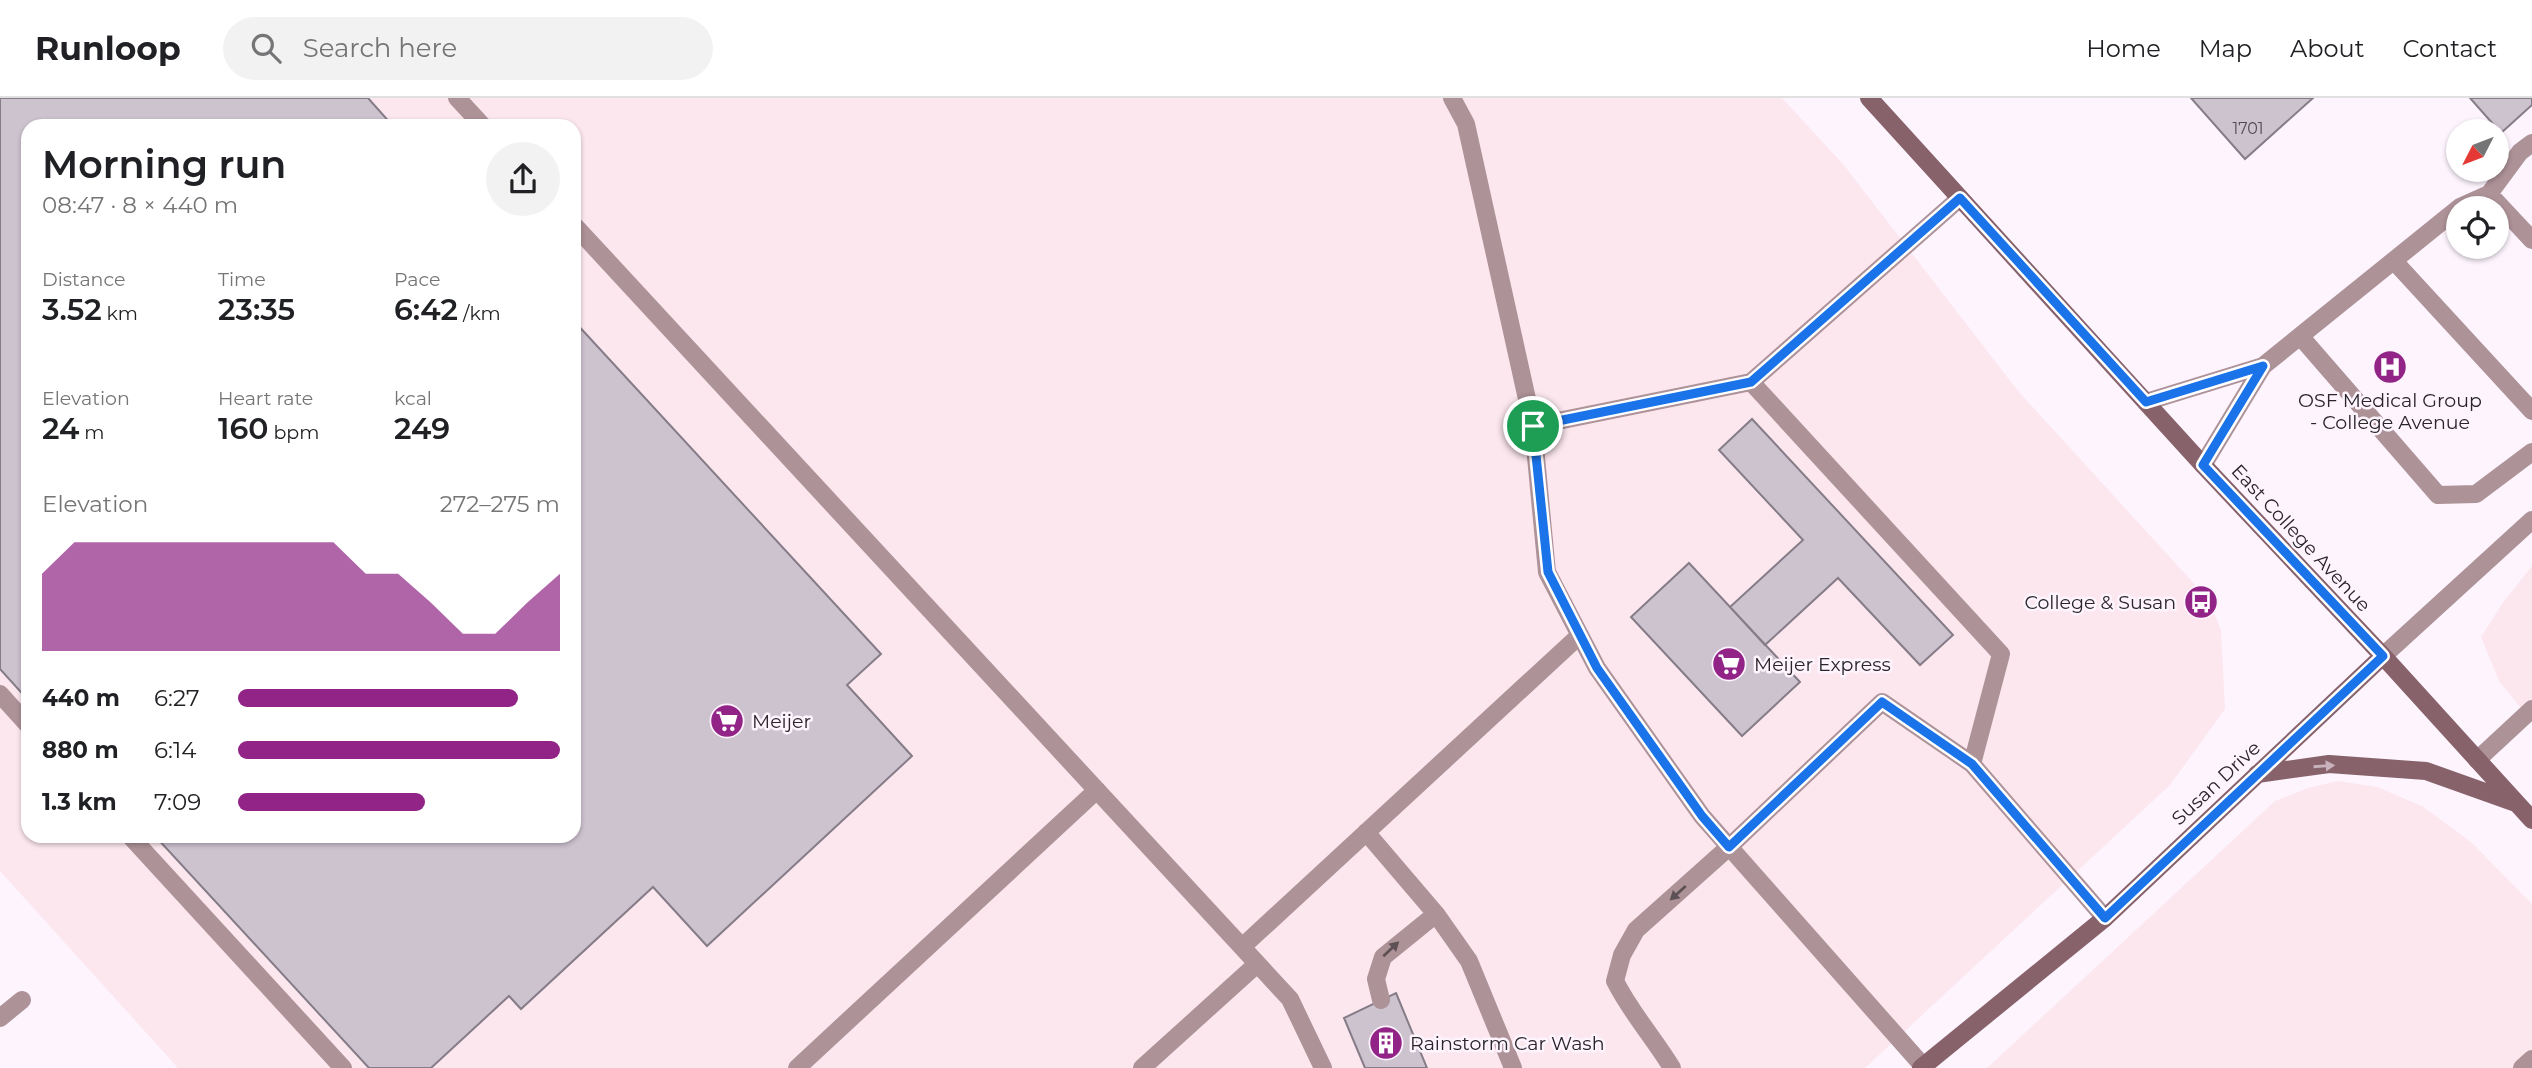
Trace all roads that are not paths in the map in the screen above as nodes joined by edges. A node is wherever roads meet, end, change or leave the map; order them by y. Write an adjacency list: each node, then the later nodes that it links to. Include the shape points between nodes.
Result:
1 (457, 98): 4 (street)
2 (1452, 98): 16 (street, via 1466,124)
3 (1869, 98): 7 (main road, East College Avenue)
4 (476, 119)
5 (2532, 143): 6 (street)
6 (2489, 194): 9 (street); 10 (street, via 2460,207)
7 (1960, 198): 13 (street); 14 (main road, East College Avenue)
8 (581, 233): 28 (street)
9 (2532, 240)
10 (2393, 261): 11 (street); 15 (street)
11 (2300, 336): 12 (street); 17 (street, via 2438,495 2476,494)
12 (2263, 366): 14 (street); 18 (street)
13 (1751, 382): 16 (street); 26 (street, via 2001,654)
14 (2146, 402): 18 (main road, East College Avenue)
15 (2532, 411)
16 (1533, 426): 20 (street, via 1548,572)
17 (2532, 452)
18 (2203, 465): 21 (main road, East College Avenue)
19 (2532, 520): 21 (street, Susan Drive)
20 (1580, 635): 31 (street); 33 (street, via 1597,668)
21 (2383, 656): 25 (main road, East College Avenue); 27 (main road, Susan Drive)
22 (0, 694): 24 (street)
23 (2532, 709): 25 (street)
24 (21, 717)
25 (2477, 760): 29 (main road, East College Avenue)
26 (1972, 764): 33 (street, via 1882,702); 35 (street)
27 (2257, 774): 29 (main road, one-way to 29, via 2329,764 2426,771); 35 (main road, Susan Drive)
28 (1097, 790): 36 (street); 44 (street)
29 (2516, 803): 30 (main road, East College Avenue)
30 (2532, 820)
31 (1366, 832): 34 (street); 36 (street)
32 (137, 843): 43 (street)
33 (1729, 847): 42 (street); 48 (street, one-way to 48, via 1636,930 1615,981)
34 (1436, 914): 39 (street, one-way to 34, via 1376,979 1383,957); 47 (street, via 1469,961)
35 (2105, 918): 42 (main road, Susan Drive)
36 (1241, 947): 37 (street)
37 (1257, 964): 45 (street); 46 (street, via 1290,999)
38 (22, 1000): 40 (street)
39 (1381, 1000)
40 (0, 1018)
41 (2532, 1059): 49 (street)
42 (1922, 1067)
43 (343, 1068)
44 (797, 1068)
45 (1142, 1068)
46 (1323, 1068)
47 (1513, 1068)
48 (1672, 1068)
49 (2522, 1068)

